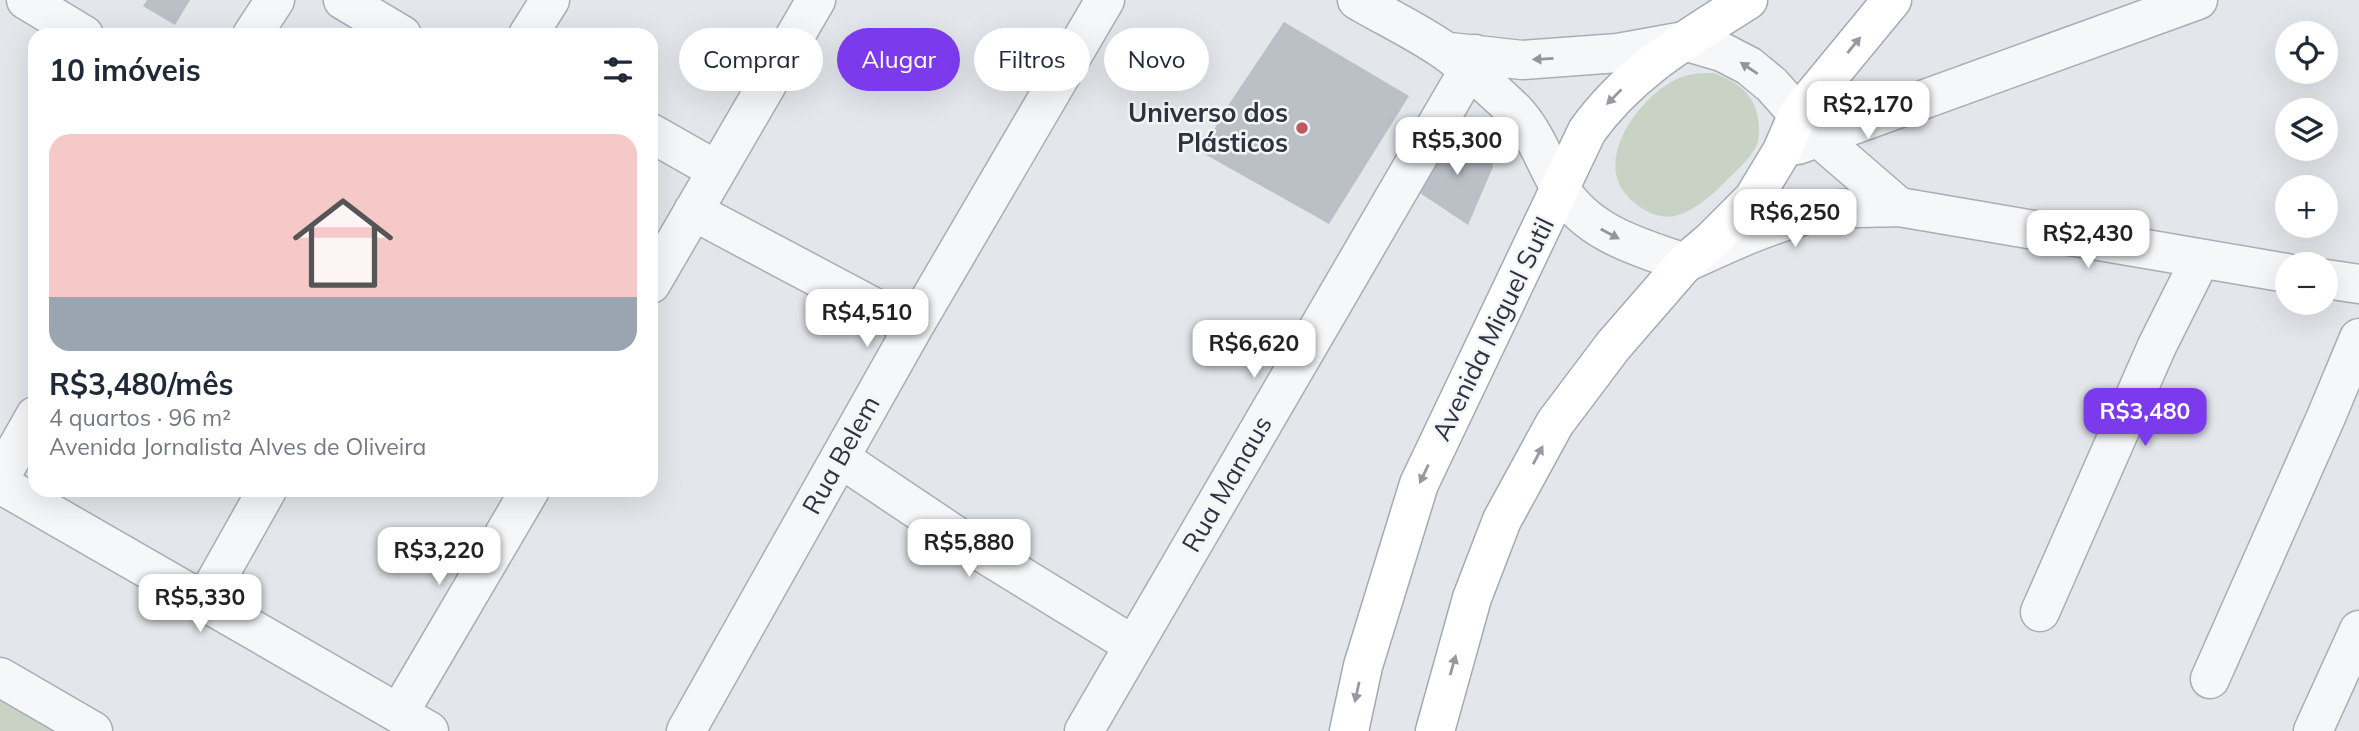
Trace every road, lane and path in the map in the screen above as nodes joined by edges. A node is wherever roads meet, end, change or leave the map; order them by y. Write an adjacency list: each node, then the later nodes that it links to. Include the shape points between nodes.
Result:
1 (8, 0): 12 (street)
2 (26, 0): 13 (street)
3 (275, 0): 14 (street)
4 (343, 0): 15 (street)
5 (550, 0): 16 (street)
6 (816, 0): 21 (street)
7 (1105, 0): 31 (street, Rua Belem)
8 (1357, 0): 18 (street)
9 (1748, 0): 17 (main road, Avenida Miguel Sutil)
10 (1892, 0): 19 (main road, one-way to 10)
11 (2198, 0): 19 (street)
12 (0, 13)
13 (73, 28)
14 (257, 28)
15 (390, 28)
16 (532, 28)
17 (1684, 41): 18 (street, one-way to 18, via 1571,57); 19 (street, one-way to 17, via 1748,66 1722,52); 22 (main road, Avenida Miguel Sutil, one-way to 22, via 1605,106 1587,131)
18 (1463, 59): 22 (street, via 1515,111 1538,142); 42 (street, Rua Manaus)
19 (1809, 126): 23 (street); 26 (main road, via 1782,151 1753,198)
20 (658, 137): 21 (street)
21 (716, 170): 24 (street)
22 (1561, 189): 26 (street, one-way to 26, via 1597,227); 49 (main road, Avenida Miguel Sutil, one-way to 49, via 1419,484 1363,666)
23 (1899, 207): 25 (street); 26 (street, via 1845,209 1795,218)
24 (693, 211): 28 (street); 31 (street)
25 (2200, 260): 27 (street); 40 (street, via 2157,346)
26 (1685, 263): 50 (main road, one-way to 26, via 1472,598 1502,520 1555,424 1613,346)
27 (2275, 271)
28 (658, 272)
29 (2338, 281): 30 (street)
30 (2359, 284)
31 (913, 328): 34 (street, Rua Belem)
32 (2359, 338): 44 (street)
33 (28, 428): 35 (street)
34 (840, 458): 42 (street); 47 (street, Rua Belem)
35 (0, 478)
36 (0, 484): 39 (street)
37 (263, 497): 39 (street)
38 (526, 497): 45 (street)
39 (204, 602): 45 (street)
40 (2040, 612)
41 (2359, 630): 51 (street)
42 (1133, 645): 48 (street, Rua Manaus)
43 (0, 677): 46 (street)
44 (2210, 679)
45 (414, 722)
46 (93, 731)
47 (686, 731)
48 (1084, 731)
49 (1349, 731)
50 (1435, 731)
51 (2313, 731)

